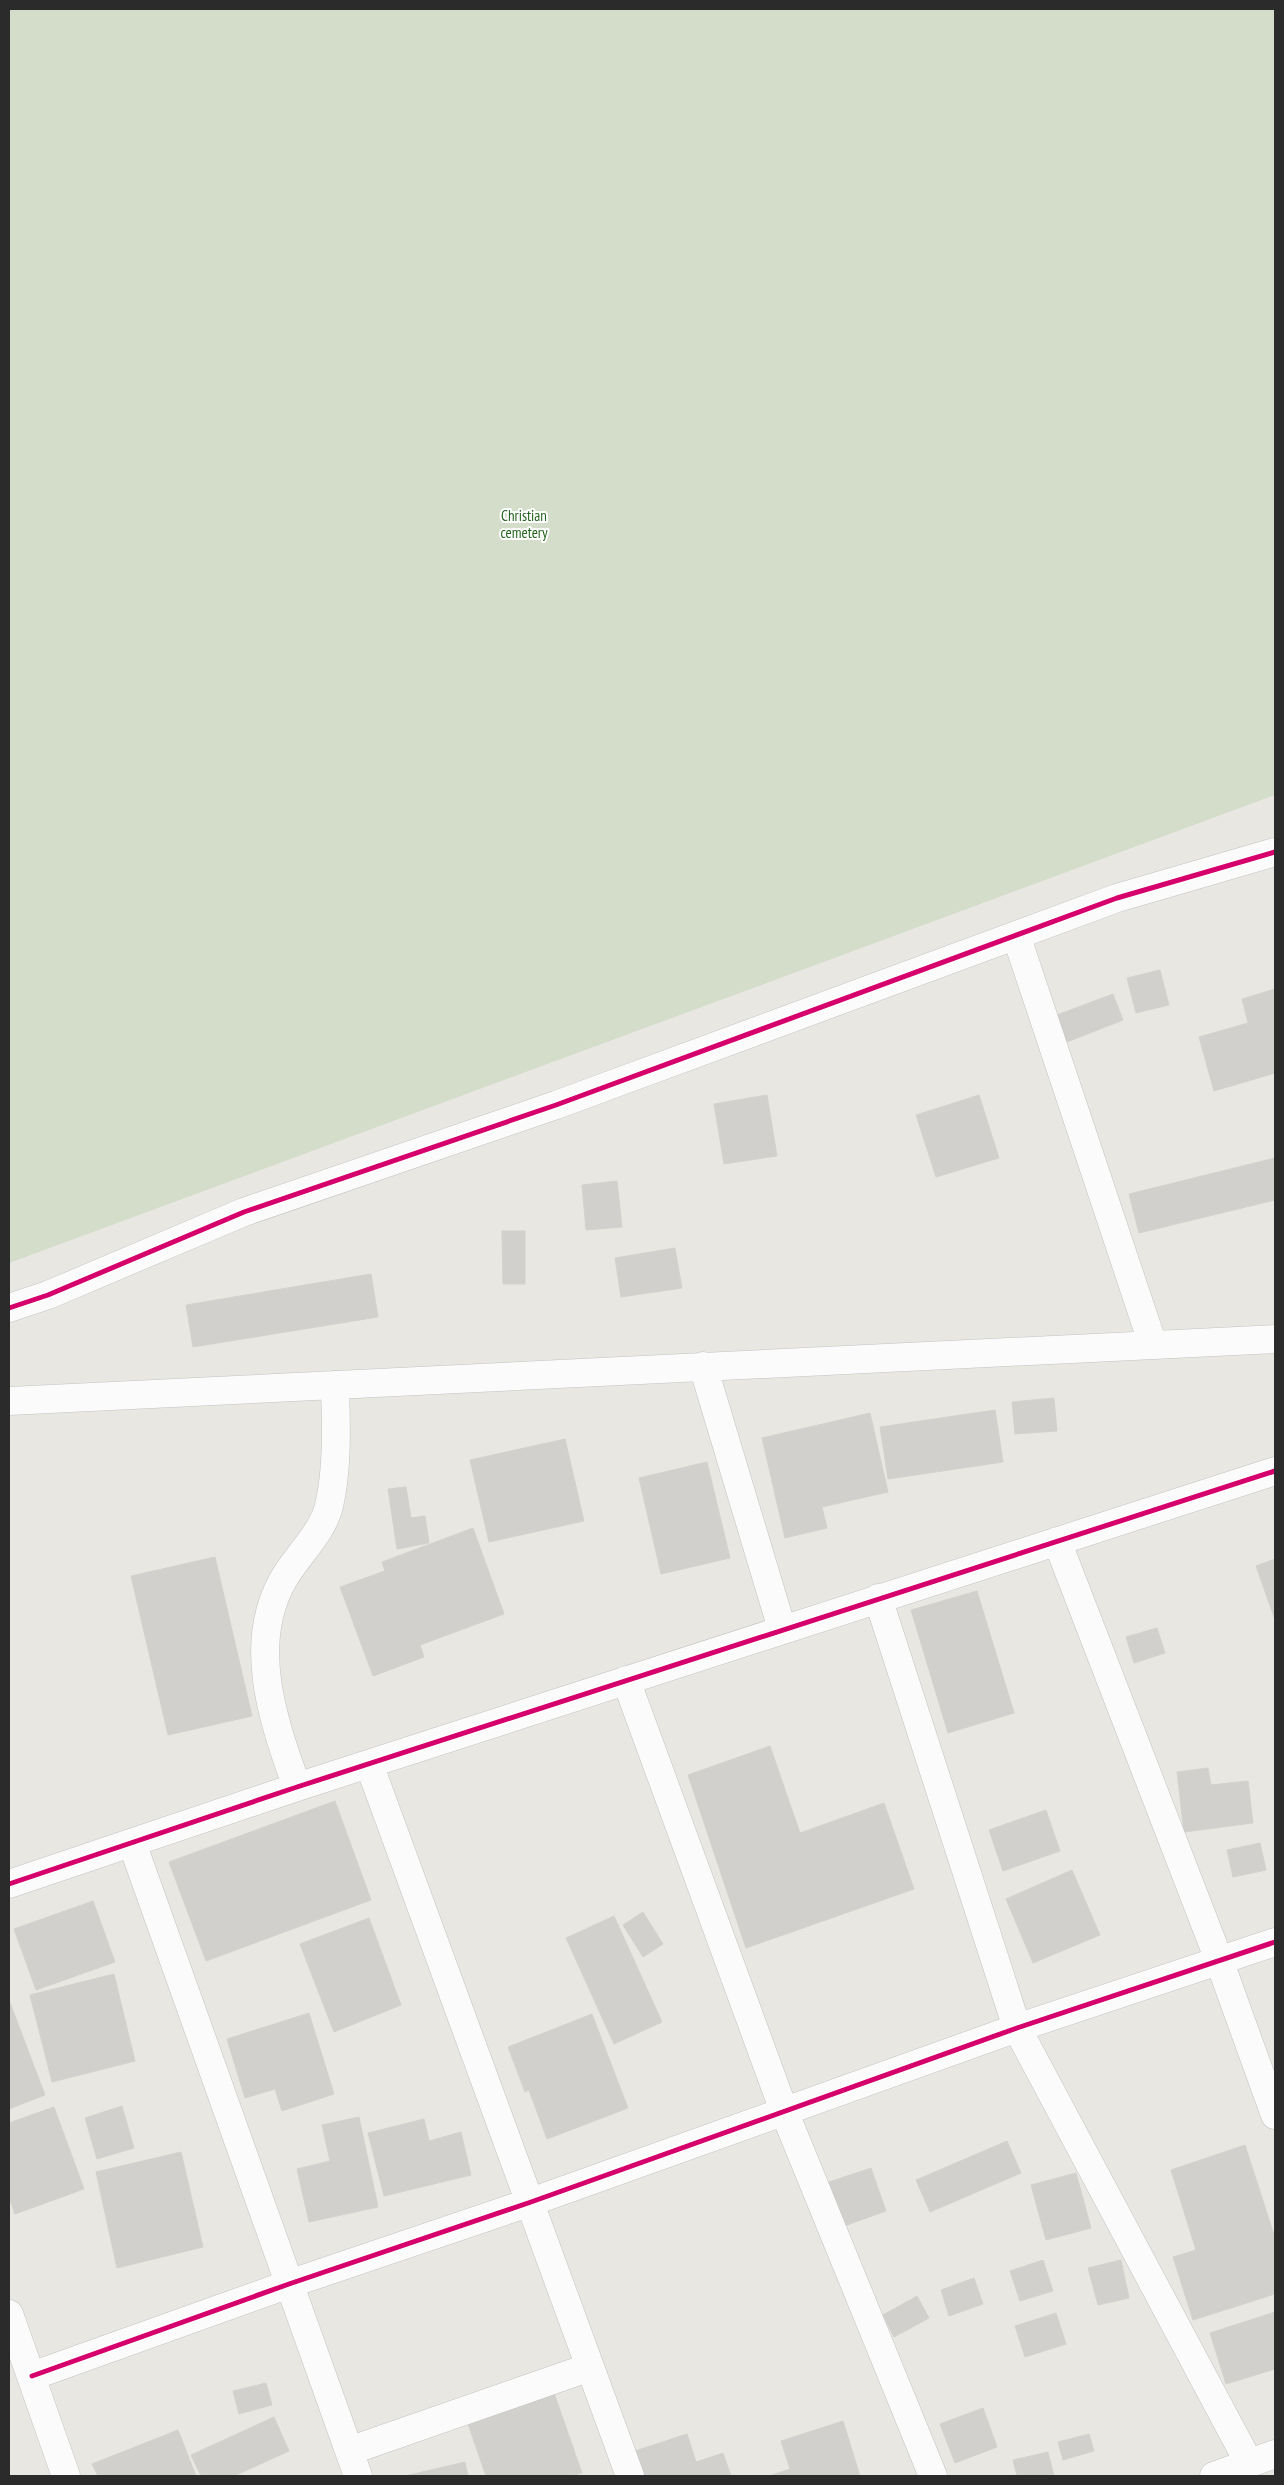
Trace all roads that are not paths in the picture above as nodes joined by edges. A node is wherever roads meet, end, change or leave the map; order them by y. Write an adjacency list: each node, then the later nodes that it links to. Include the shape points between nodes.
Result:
1 (1275, 852): 2 (street, via 1117,898)
2 (1016, 935): 3 (street, via 556,1105 244,1212); 5 (street)
3 (9, 1308)
4 (1275, 1339): 5 (street)
5 (1153, 1345): 6 (street)
6 (703, 1366): 7 (street); 12 (street)
7 (335, 1385): 8 (street); 15 (street, via 334,1473 329,1508 283,1580 270,1608 266,1649 267,1686 274,1722)
8 (9, 1401)
9 (1275, 1471): 10 (street)
10 (1056, 1541): 11 (street); 19 (street)
11 (878, 1598): 12 (street); 20 (street)
12 (782, 1629): 13 (street)
13 (626, 1680): 14 (street); 21 (street)
14 (369, 1764): 15 (street); 23 (street)
15 (297, 1787): 16 (street)
16 (132, 1843): 17 (street); 24 (street)
17 (9, 1884)
18 (1275, 1942): 19 (street)
19 (1219, 1960): 20 (street); 22 (street)
20 (1017, 2028): 21 (street); 30 (street)
21 (784, 2111): 23 (street); 34 (street)
22 (1275, 2115)
23 (531, 2202): 24 (street); 26 (street)
24 (289, 2284): 27 (street); 28 (street)
25 (9, 2314): 27 (street)
26 (590, 2367): 28 (street); 33 (street)
27 (32, 2376): 31 (street)
28 (349, 2451): 32 (street)
29 (1275, 2454): 30 (street)
30 (1249, 2464): 35 (street)
31 (66, 2476)
32 (358, 2476)
33 (630, 2476)
34 (933, 2476)
35 (1214, 2476)

